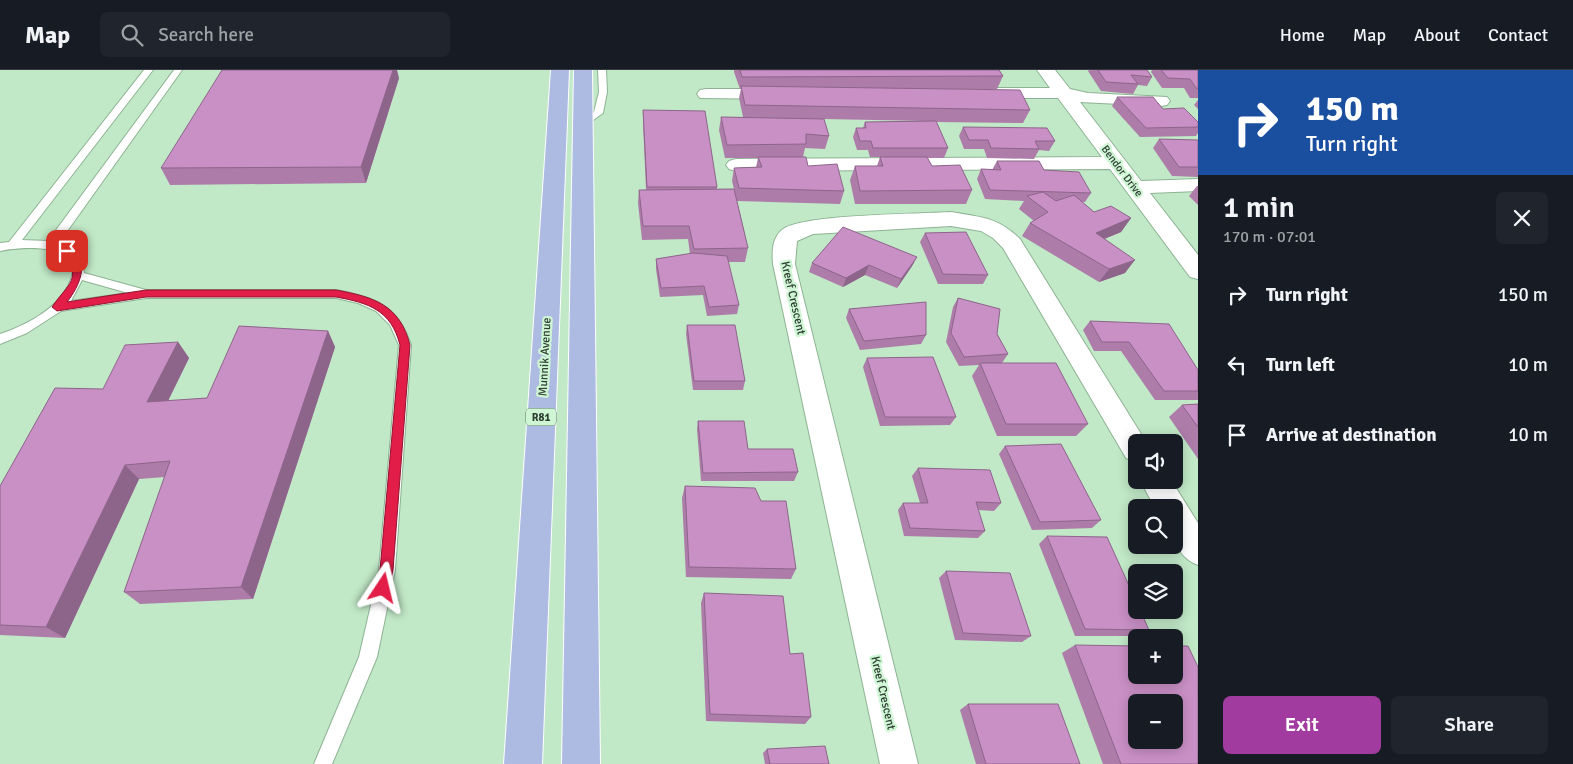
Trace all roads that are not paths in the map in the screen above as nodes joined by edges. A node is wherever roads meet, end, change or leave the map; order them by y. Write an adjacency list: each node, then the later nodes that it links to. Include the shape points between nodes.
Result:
1 (149, 70): 18 (lane)
2 (178, 70): 17 (lane)
3 (560, 70): 28 (main road, Munnik Avenue / R81)
4 (583, 70): 12 (main road)
5 (602, 70): 12 (lane, via 603,92 598,113)
6 (1046, 70): 10 (street, Bendor Drive)
7 (962, 93): 10 (street)
8 (706, 94): 9 (street)
9 (795, 94)
10 (1062, 94): 11 (street); 13 (street, Bendor Drive)
11 (1161, 101)
12 (582, 124): 29 (main road)
13 (1117, 163): 14 (street); 16 (street, Bendor Drive)
14 (736, 164)
15 (1198, 185): 16 (street)
16 (1135, 188): 19 (street, Bendor Drive)
17 (51, 245): 18 (lane); 20 (lane, via 67,251 76,262)
18 (6, 246)
19 (1198, 271)
20 (78, 275): 21 (lane); 22 (lane, via 71,291)
21 (146, 294): 22 (lane); 27 (lane, via 336,294 375,304 401,328 405,345 387,570 368,657)
22 (57, 307): 23 (lane, via 36,323)
23 (3, 340)
24 (1128, 437): 30 (street, Kreef Crescent, via 1012,244 1001,233 987,225 951,219 813,227 789,236 783,246 784,264)
25 (1183, 526): 26 (street)
26 (1198, 551)
27 (323, 764)
28 (524, 764)
29 (581, 764)
30 (899, 764)

